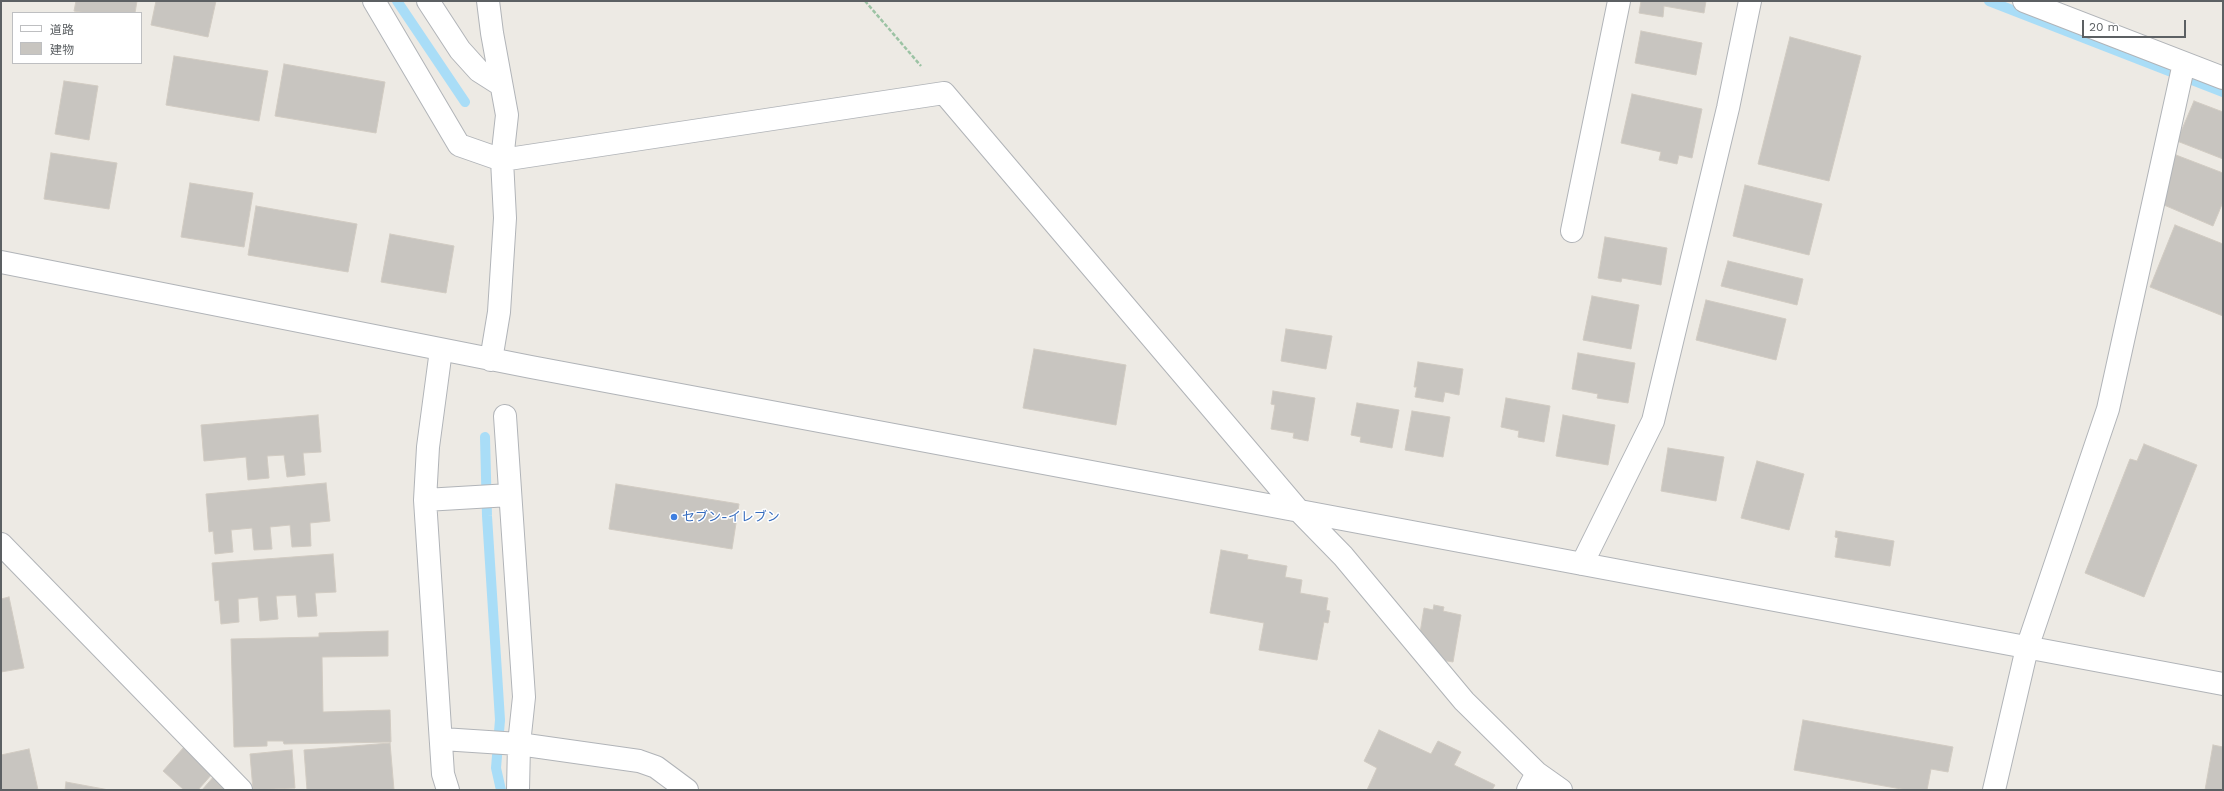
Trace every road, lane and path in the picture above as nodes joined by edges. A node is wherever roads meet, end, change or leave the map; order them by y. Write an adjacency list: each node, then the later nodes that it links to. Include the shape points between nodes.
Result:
1 (374, 1): 12 (street, via 459,144)
2 (428, 1): 10 (street, via 460,50 479,71)
3 (488, 1): 10 (street)
4 (865, 1): 11 (path)
5 (1619, 1): 13 (street)
6 (1750, 1): 22 (street, via 1728,108 1654,421)
7 (2024, 1): 8 (street)
8 (2182, 73): 9 (street); 23 (street, via 2108,409)
9 (2223, 78)
10 (501, 85): 12 (street, via 507,115)
11 (944, 93): 12 (street); 20 (street)
12 (502, 160): 16 (street, via 505,218 499,312)
13 (1572, 231)
14 (1, 262): 15 (street)
15 (441, 350): 16 (street); 19 (street, via 428,447)
16 (491, 360): 20 (street)
17 (505, 416): 18 (street)
18 (505, 495): 19 (street); 26 (street, via 524,697)
19 (425, 500): 25 (street)
20 (1300, 512): 22 (street); 27 (street, via 1343,556)
21 (1, 544): 28 (street)
22 (1582, 564): 23 (street)
23 (2027, 648): 24 (street); 33 (street)
24 (2223, 684)
25 (442, 740): 26 (street); 29 (street, via 443,774)
26 (514, 743): 30 (street); 31 (street, via 639,761 656,767)
27 (1532, 782): 32 (street)
28 (241, 790)
29 (448, 790)
30 (518, 790)
31 (687, 790)
32 (1561, 790)
33 (1994, 790)

